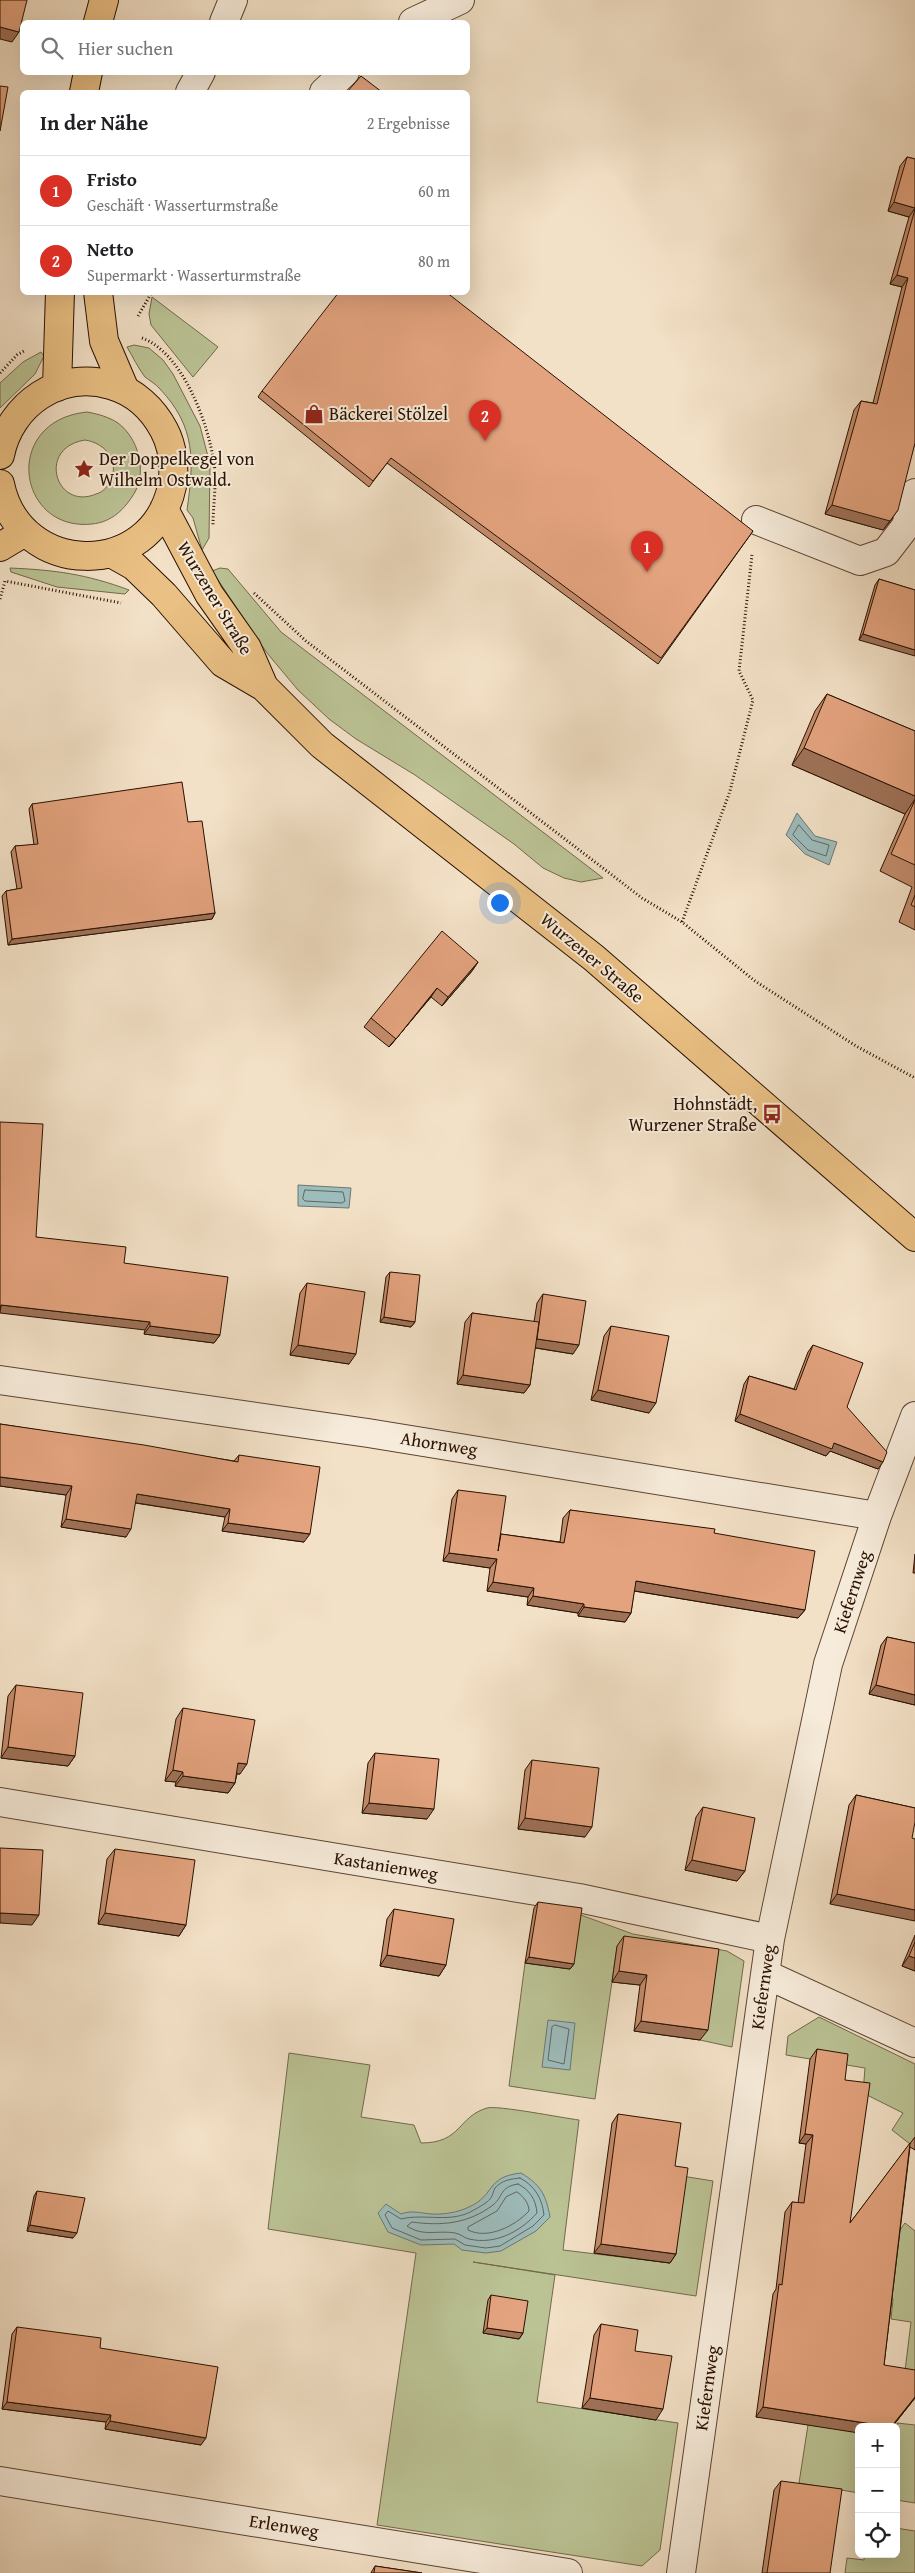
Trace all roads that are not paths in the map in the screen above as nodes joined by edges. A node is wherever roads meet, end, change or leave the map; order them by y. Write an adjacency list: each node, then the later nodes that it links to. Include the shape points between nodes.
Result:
1 (104, 0): 4 (main road)
2 (233, 0): 5 (street)
3 (460, 0): 6 (street)
4 (99, 20)
5 (225, 20)
6 (417, 20)
7 (87, 75): 10 (main road)
8 (199, 75): 11 (street)
9 (342, 75): 12 (street)
10 (84, 90)
11 (191, 90)
12 (326, 90)
13 (60, 295): 15 (main road)
14 (98, 295): 16 (main road, via 104,341)
15 (56, 387): 16 (main road, via 80,381); 17 (main road, via 19,412 9,427)
16 (125, 390): 20 (main road, via 150,409 167,436 173,480)
17 (0, 454)
18 (0, 484): 22 (main road, via 9,510)
19 (915, 493): 21 (street, via 906,526 886,552 860,560)
20 (164, 509): 24 (main road, via 145,534); 25 (main road, Wurzener Straße, via 210,594 247,648)
21 (756, 520)
22 (25, 532): 23 (main road); 24 (main road, via 46,547 72,556)
23 (0, 547)
24 (112, 552): 25 (main road, Wurzener Straße, via 134,566 164,595 223,662)
25 (264, 688): 26 (main road, Wurzener Straße, via 322,744 594,958)
26 (915, 1237)
27 (0, 1380): 29 (street, Ahornweg, via 368,1433)
28 (915, 1416): 29 (street, Kiefernweg)
29 (877, 1516): 31 (street, Kiefernweg, via 828,1664)
30 (0, 1802): 31 (street, Kastanienweg, via 580,1898)
31 (770, 1939): 32 (street, Kiefernweg)
32 (765, 1974): 33 (street); 36 (street, Kiefernweg)
33 (915, 2043)
34 (0, 2481): 35 (street, Erlenweg)
35 (568, 2573)
36 (681, 2573)

